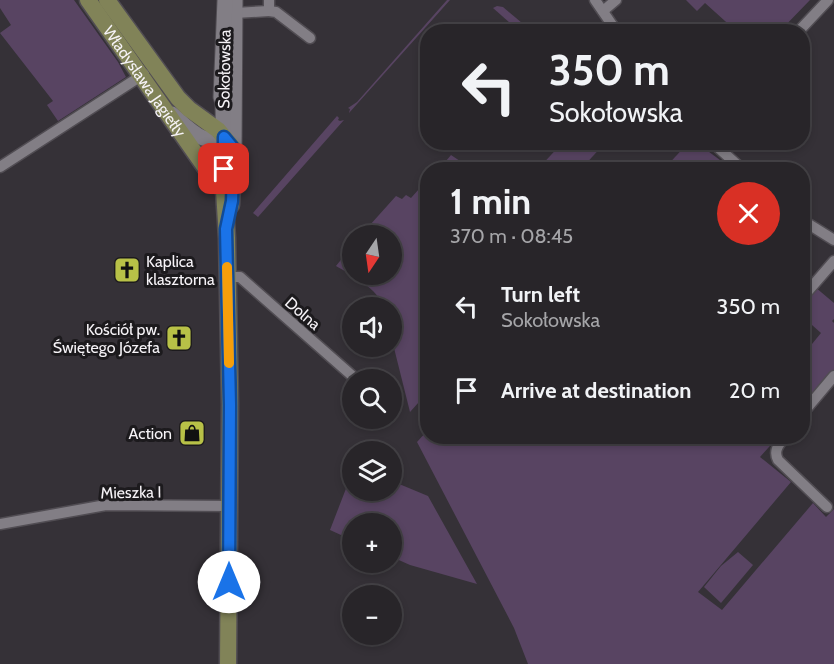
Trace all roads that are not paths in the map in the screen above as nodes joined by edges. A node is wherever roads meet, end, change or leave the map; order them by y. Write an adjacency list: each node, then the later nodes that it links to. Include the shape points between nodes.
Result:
1 (88, 0): 13 (main road, Władysława Jagiełły)
2 (107, 0): 13 (main road, Władysława Jagiełły)
3 (225, 0): 14 (street, Sokołowska)
4 (595, 0): 9 (street)
5 (616, 0): 9 (street)
6 (828, 0): 11 (street)
7 (235, 6): 8 (street); 17 (street, Sokołowska)
8 (269, 6): 12 (street)
9 (603, 11): 10 (street)
10 (612, 24)
11 (806, 24)
12 (310, 38)
13 (148, 72): 15 (main road, Władysława Jagiełły); 16 (main road, Władysława Jagiełły); 20 (street)
14 (221, 97): 16 (street, Władysława Jagiełły, via 208,112); 17 (street, Sokołowska)
15 (161, 104): 17 (street, via 203,138 212,141); 21 (main road, Władysława Jagiełły)
16 (189, 109): 17 (main road, Władysława Jagiełły)
17 (231, 137): 21 (street, Sokołowska); 23 (main road, Sokołowska, via 232,201)
18 (721, 150): 19 (street)
19 (734, 162)
20 (0, 166)
21 (224, 191): 23 (main road, Sokołowska)
22 (810, 225): 24 (street)
23 (226, 229): 26 (main road, Sokołowska)
24 (834, 240)
25 (834, 261): 27 (street)
26 (227, 277): 28 (street, Dolna, via 240,277); 32 (main road, Sokołowska)
27 (810, 289)
28 (345, 369)
29 (834, 376): 30 (street)
30 (810, 404)
31 (779, 444): 33 (street, via 775,450 778,460)
32 (229, 506): 34 (street, Mieszka I, via 106,505); 35 (main road, Sokołowska)
33 (827, 507)
34 (0, 524)
35 (228, 664)

